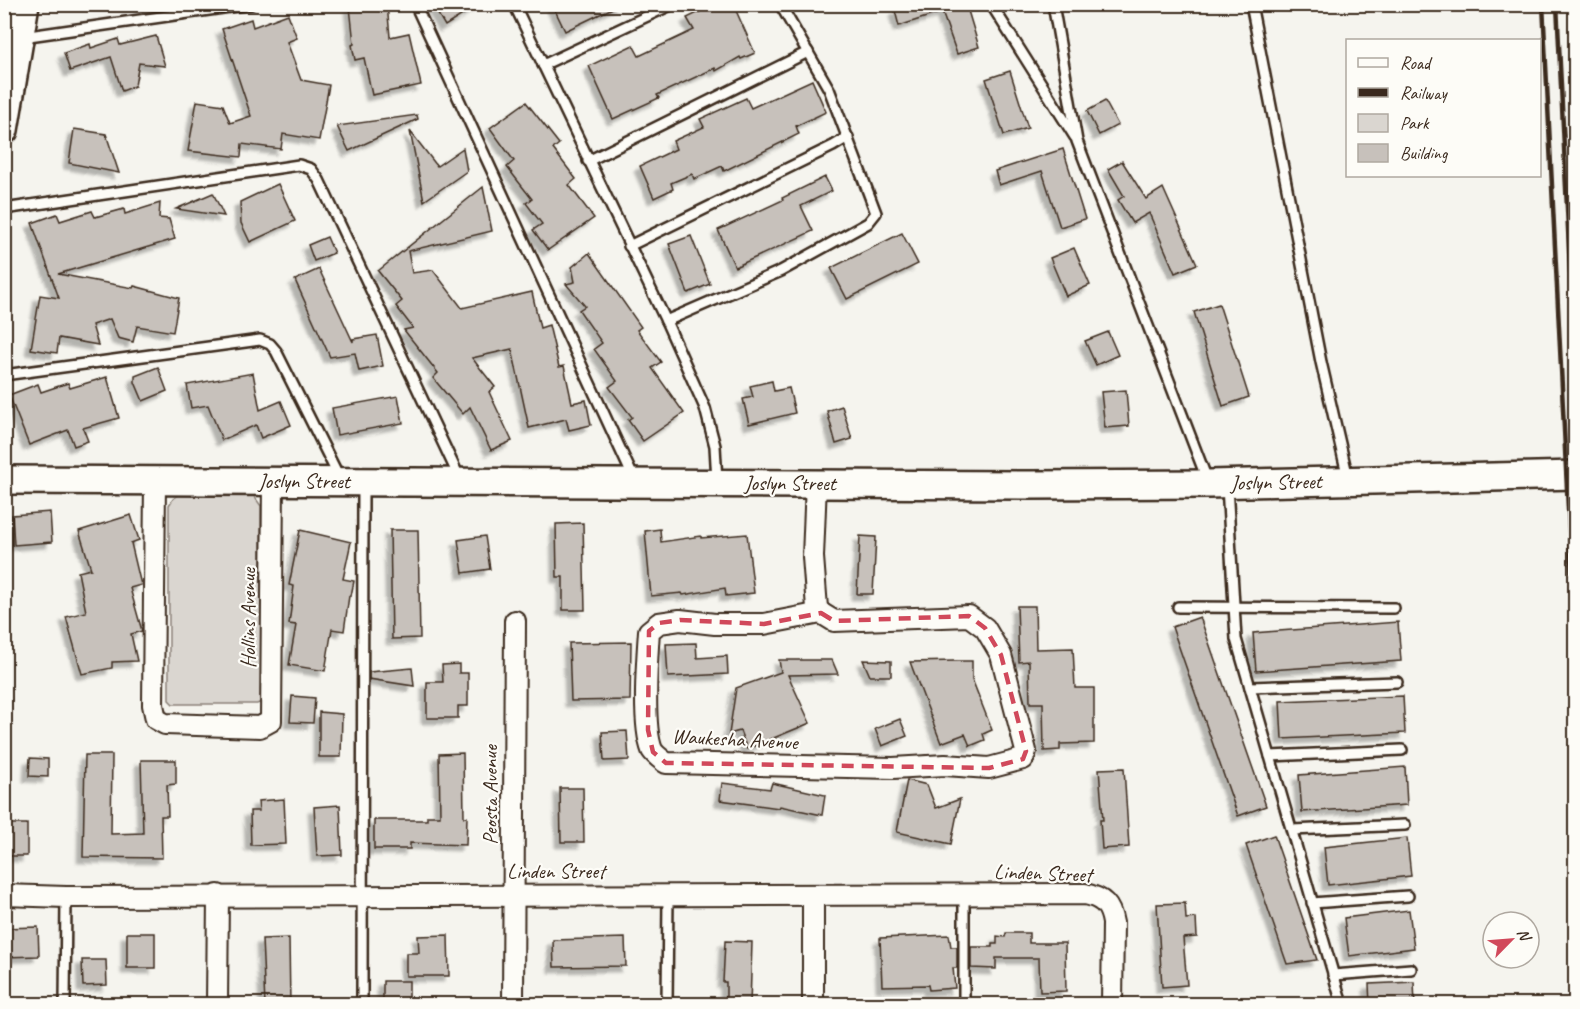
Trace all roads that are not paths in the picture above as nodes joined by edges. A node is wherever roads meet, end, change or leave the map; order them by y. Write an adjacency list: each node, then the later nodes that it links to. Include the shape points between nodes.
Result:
1 (25, 4): 10 (street)
2 (251, 4): 10 (lane)
3 (415, 4): 28 (lane)
4 (514, 4): 12 (lane)
5 (673, 4): 12 (lane)
6 (780, 4): 11 (lane)
7 (991, 4): 15 (lane)
8 (1053, 4): 15 (lane)
9 (1251, 4): 23 (lane)
10 (20, 37): 13 (street)
11 (808, 52): 14 (lane); 16 (lane)
12 (543, 65): 16 (lane)
13 (4, 130)
14 (848, 137): 18 (lane); 19 (lane, via 876,213 868,223 781,271)
15 (1077, 141): 31 (lane)
16 (588, 161): 18 (lane)
17 (4, 209): 27 (lane, via 299,165 311,169)
18 (629, 246): 19 (lane)
19 (666, 321): 29 (lane, via 705,408 715,446)
20 (4, 375): 26 (lane, via 260,340 276,351)
21 (1575, 475): 23 (street, Joslyn Street)
22 (4, 480): 24 (street, Joslyn Street)
23 (1348, 480): 31 (street, Joslyn Street)
24 (155, 481): 25 (street, Joslyn Street); 25 (street, Hollins Avenue, via 156,719 165,724 260,727 271,721)
25 (273, 481): 26 (street, Joslyn Street)
26 (352, 481): 27 (street, Joslyn Street); 45 (lane)
27 (462, 481): 28 (street, Joslyn Street)
28 (635, 483): 29 (street, Joslyn Street)
29 (717, 483): 30 (street, Joslyn Street)
30 (816, 483): 31 (street, Joslyn Street); 35 (street, via 813,556 817,608)
31 (1218, 484): 33 (lane)
32 (1178, 607): 33 (lane)
33 (1234, 607): 34 (lane); 38 (lane, via 1236,639)
34 (1394, 608)
35 (821, 613): 35 (street, Waukesha Avenue, via 834,621 969,616 985,628 1001,655 1026,751 1023,759 989,768 893,768 666,763 653,752 648,730 649,631 659,623 680,620 764,624)
36 (515, 621): 46 (street, Peosta Avenue)
37 (1397, 682): 38 (lane)
38 (1250, 687): 40 (lane)
39 (1402, 750): 40 (lane)
40 (1270, 756): 42 (lane)
41 (1405, 825): 42 (lane)
42 (1292, 830): 52 (lane)
43 (4, 895): 51 (street, Linden Street)
44 (218, 895): 45 (street, Linden Street); 51 (street, Linden Street); 56 (street)
45 (362, 895): 46 (street, Linden Street); 57 (lane)
46 (514, 895): 47 (street, Linden Street); 58 (street, Peosta Avenue)
47 (668, 895): 49 (street, Linden Street); 59 (lane)
48 (964, 895): 49 (street, Linden Street); 61 (lane); 62 (street, Linden Street, via 1085,894 1106,903 1113,923)
49 (813, 896): 60 (street)
50 (1408, 896): 52 (lane)
51 (66, 897): 55 (lane)
52 (1312, 903): 54 (lane)
53 (1411, 969): 54 (lane)
54 (1334, 975): 63 (lane)
55 (65, 1005)
56 (217, 1005)
57 (363, 1005)
58 (513, 1005)
59 (667, 1005)
60 (813, 1005)
61 (964, 1005)
62 (1112, 1005)
63 (1342, 1005)

